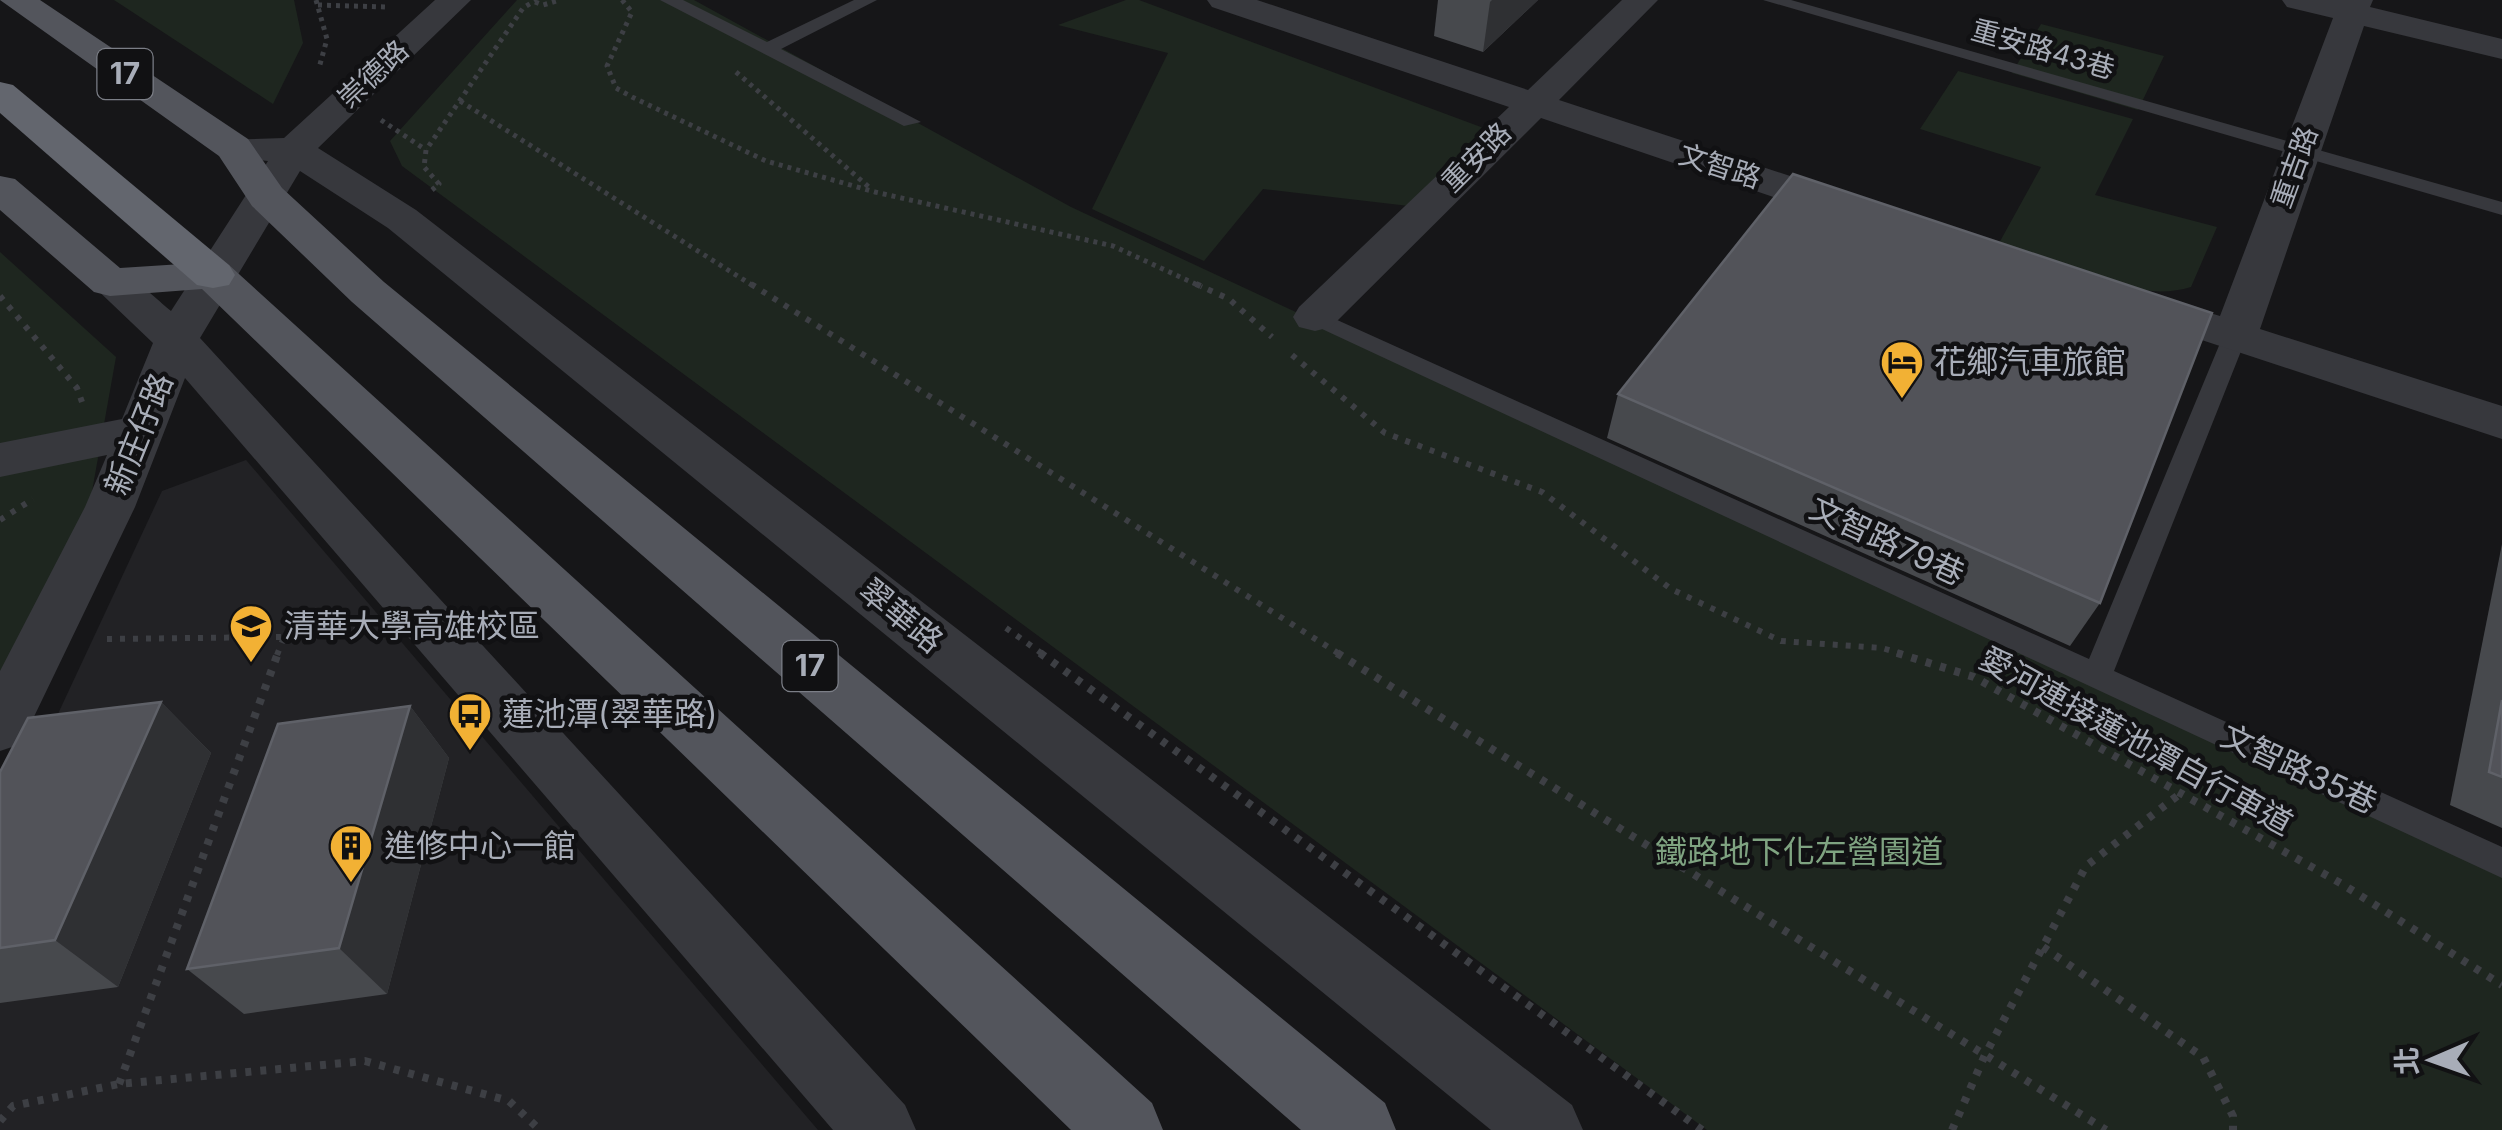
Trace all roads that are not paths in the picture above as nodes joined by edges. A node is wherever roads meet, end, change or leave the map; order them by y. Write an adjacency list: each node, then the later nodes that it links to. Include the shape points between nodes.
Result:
1 (16, 0): 16 (main road, 翠華路 / 17)
2 (454, 0): 16 (street, 崇德路)
3 (669, 0): 10 (lane)
4 (868, 0): 10 (lane)
5 (1224, 0): 13 (street, 文智路)
6 (1640, 0): 13 (street, 重安路)
7 (1772, 0): 15 (lane, 重安路43巷)
8 (2299, 0): 9 (street)
9 (2354, 6): 11 (street); 15 (street, 重吉路)
10 (768, 49): 14 (lane)
11 (2502, 49)
12 (0, 94): 20 (highway)
13 (1530, 104): 19 (street, 文智路); 23 (street, 重安路)
14 (911, 122)
15 (2299, 150): 18 (lane, 重安路43巷); 24 (street, 重吉路)
16 (281, 174): 20 (street, 新庄仔路); 34 (main road, 翠華路 / 17, via 368,292); 35 (street, 翠華路, via 436,245)
17 (0, 188): 21 (main road)
18 (2502, 209)
19 (1883, 220)
20 (213, 274): 21 (main road); 25 (street, 新庄仔路); 33 (main road)
21 (110, 282): 25 (street)
22 (2105, 293): 24 (street)
23 (1315, 317): 29 (lane, 文智路79巷)
24 (2235, 336): 26 (street); 29 (lane)
25 (177, 340): 27 (street, 新庄仔路); 32 (street)
26 (2502, 423)
27 (142, 430): 28 (street); 30 (street, 新庄仔路)
28 (0, 460)
29 (2096, 676): 31 (lane, 文智路35巷)
30 (0, 727)
31 (2502, 863)
32 (880, 1130)
33 (1125, 1130)
34 (1358, 1130)
35 (1546, 1130)

